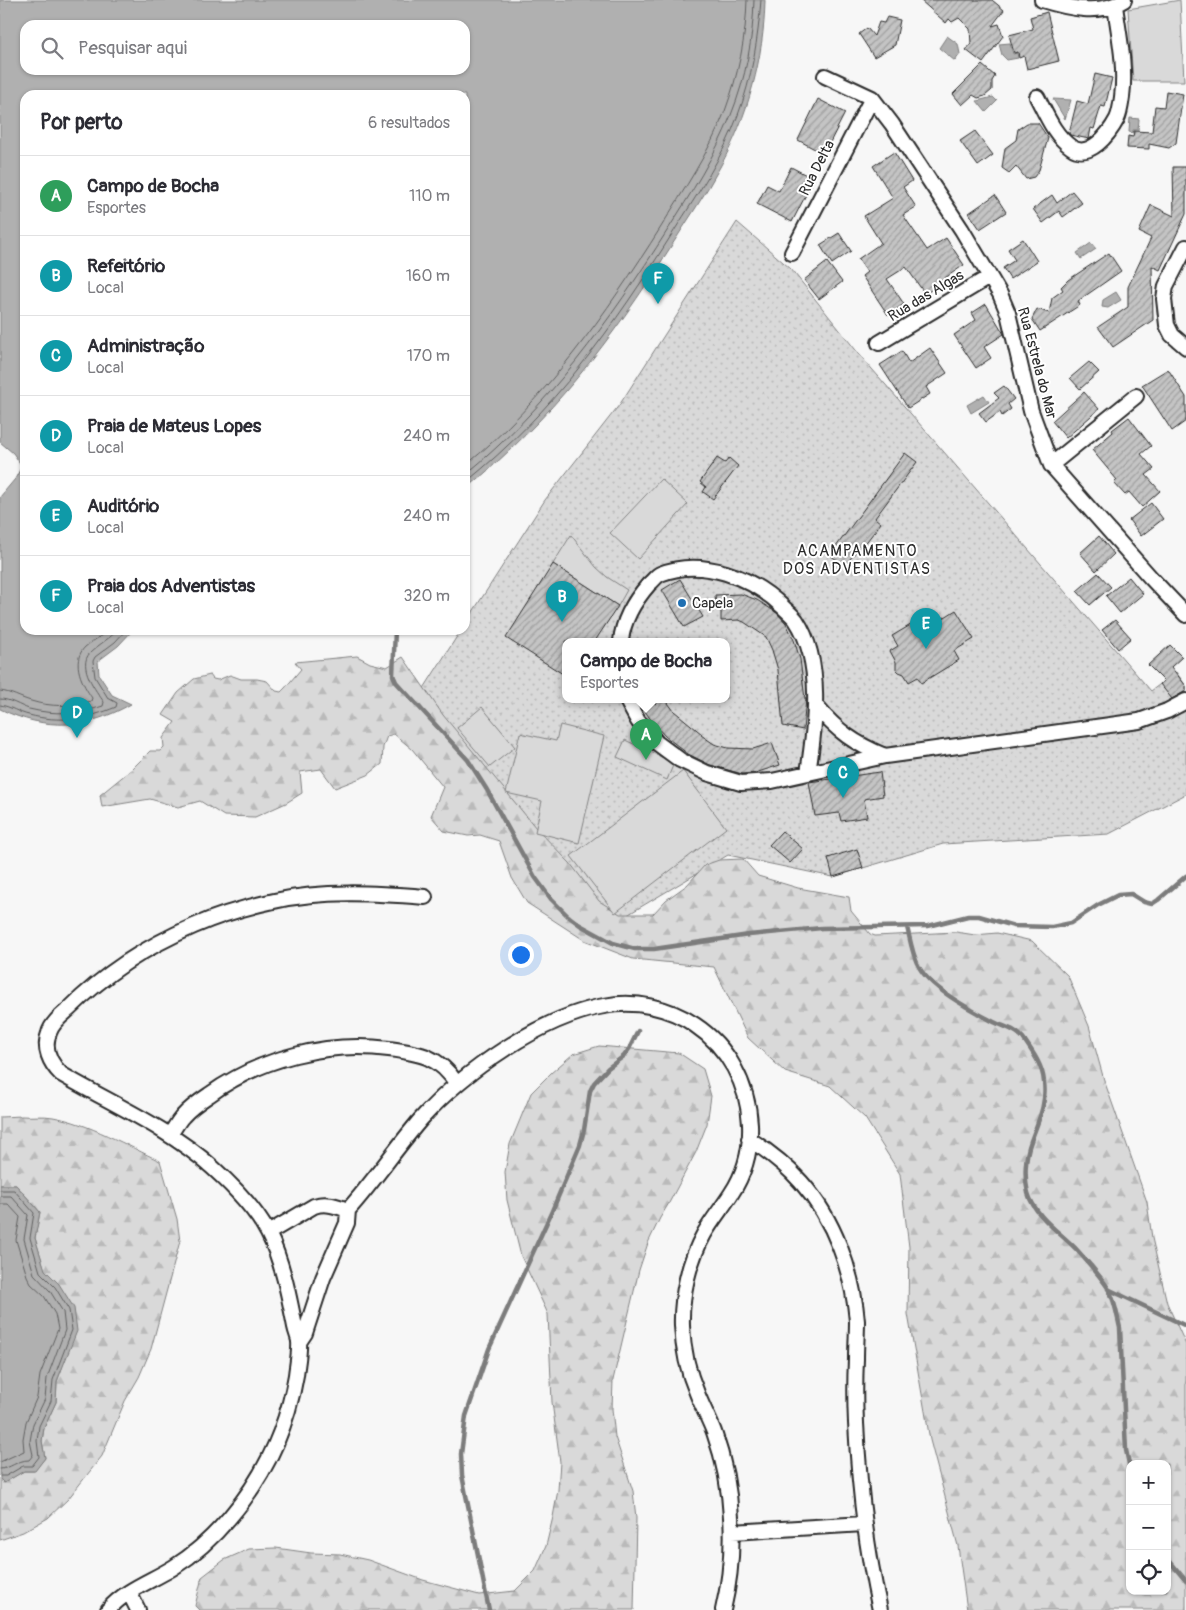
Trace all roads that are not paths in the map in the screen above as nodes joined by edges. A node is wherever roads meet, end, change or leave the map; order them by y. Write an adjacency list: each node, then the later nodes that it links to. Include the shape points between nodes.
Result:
1 (1042, 0): 2 (street, via 1095,9)
2 (1120, 3): 4 (street, via 1122,96 1118,118 1098,146 1086,150 1072,149 1060,138)
3 (825, 76): 5 (street, Rua Estrela do Mar)
4 (1037, 97)
5 (872, 98): 7 (street, Rua Delta); 8 (street, Rua Estrela do Mar)
6 (1186, 247): 10 (street, via 1166,286 1164,299 1167,325 1172,335)
7 (792, 253)
8 (990, 277): 9 (street, Rua das Algas); 12 (street, Rua Estrela do Mar, via 1008,313 1031,411)
9 (879, 343)
10 (1186, 347)
11 (1136, 396): 12 (street)
12 (1051, 465): 13 (street, Rua Estrela do Mar)
13 (1186, 615)
14 (622, 638): 17 (street, via 628,615 640,594 658,574 683,568 713,569 745,580 774,598 796,620 808,646)
15 (1186, 701): 18 (street, via 1139,721)
16 (628, 703): 19 (street, via 638,721 657,742 680,760 707,773 741,782 772,781)
17 (816, 706): 18 (street, via 846,736); 19 (street)
18 (885, 756): 19 (street)
19 (808, 773)
20 (425, 897): 22 (street, via 331,893 238,910 195,925 145,950 78,1000 52,1026 47,1050 51,1063 61,1074)
21 (457, 1084): 22 (street, via 438,1063 421,1054 362,1047 320,1050 280,1060 218,1088 182,1116); 23 (street, via 518,1041 564,1018 603,1006 648,1006 690,1022 724,1052 745,1093); 24 (street, via 421,1120)
22 (170, 1135): 25 (street, via 231,1185)
23 (749, 1139): 27 (street, via 802,1182 827,1222 845,1265 857,1322 856,1417); 28 (street, via 746,1162 739,1179 695,1253 689,1270 682,1325 686,1360 714,1432 727,1481)
24 (348, 1210): 25 (street, via 333,1204 314,1206); 26 (street, via 347,1223)
25 (268, 1233): 26 (street, via 285,1283)
26 (299, 1342): 29 (street, via 293,1390 280,1435 245,1499 213,1536 194,1552)
27 (864, 1524): 28 (street); 33 (street)
28 (732, 1532): 32 (street)
29 (129, 1592): 30 (street); 31 (street)
30 (111, 1609)
31 (138, 1610)
32 (723, 1610)
33 (880, 1610)

